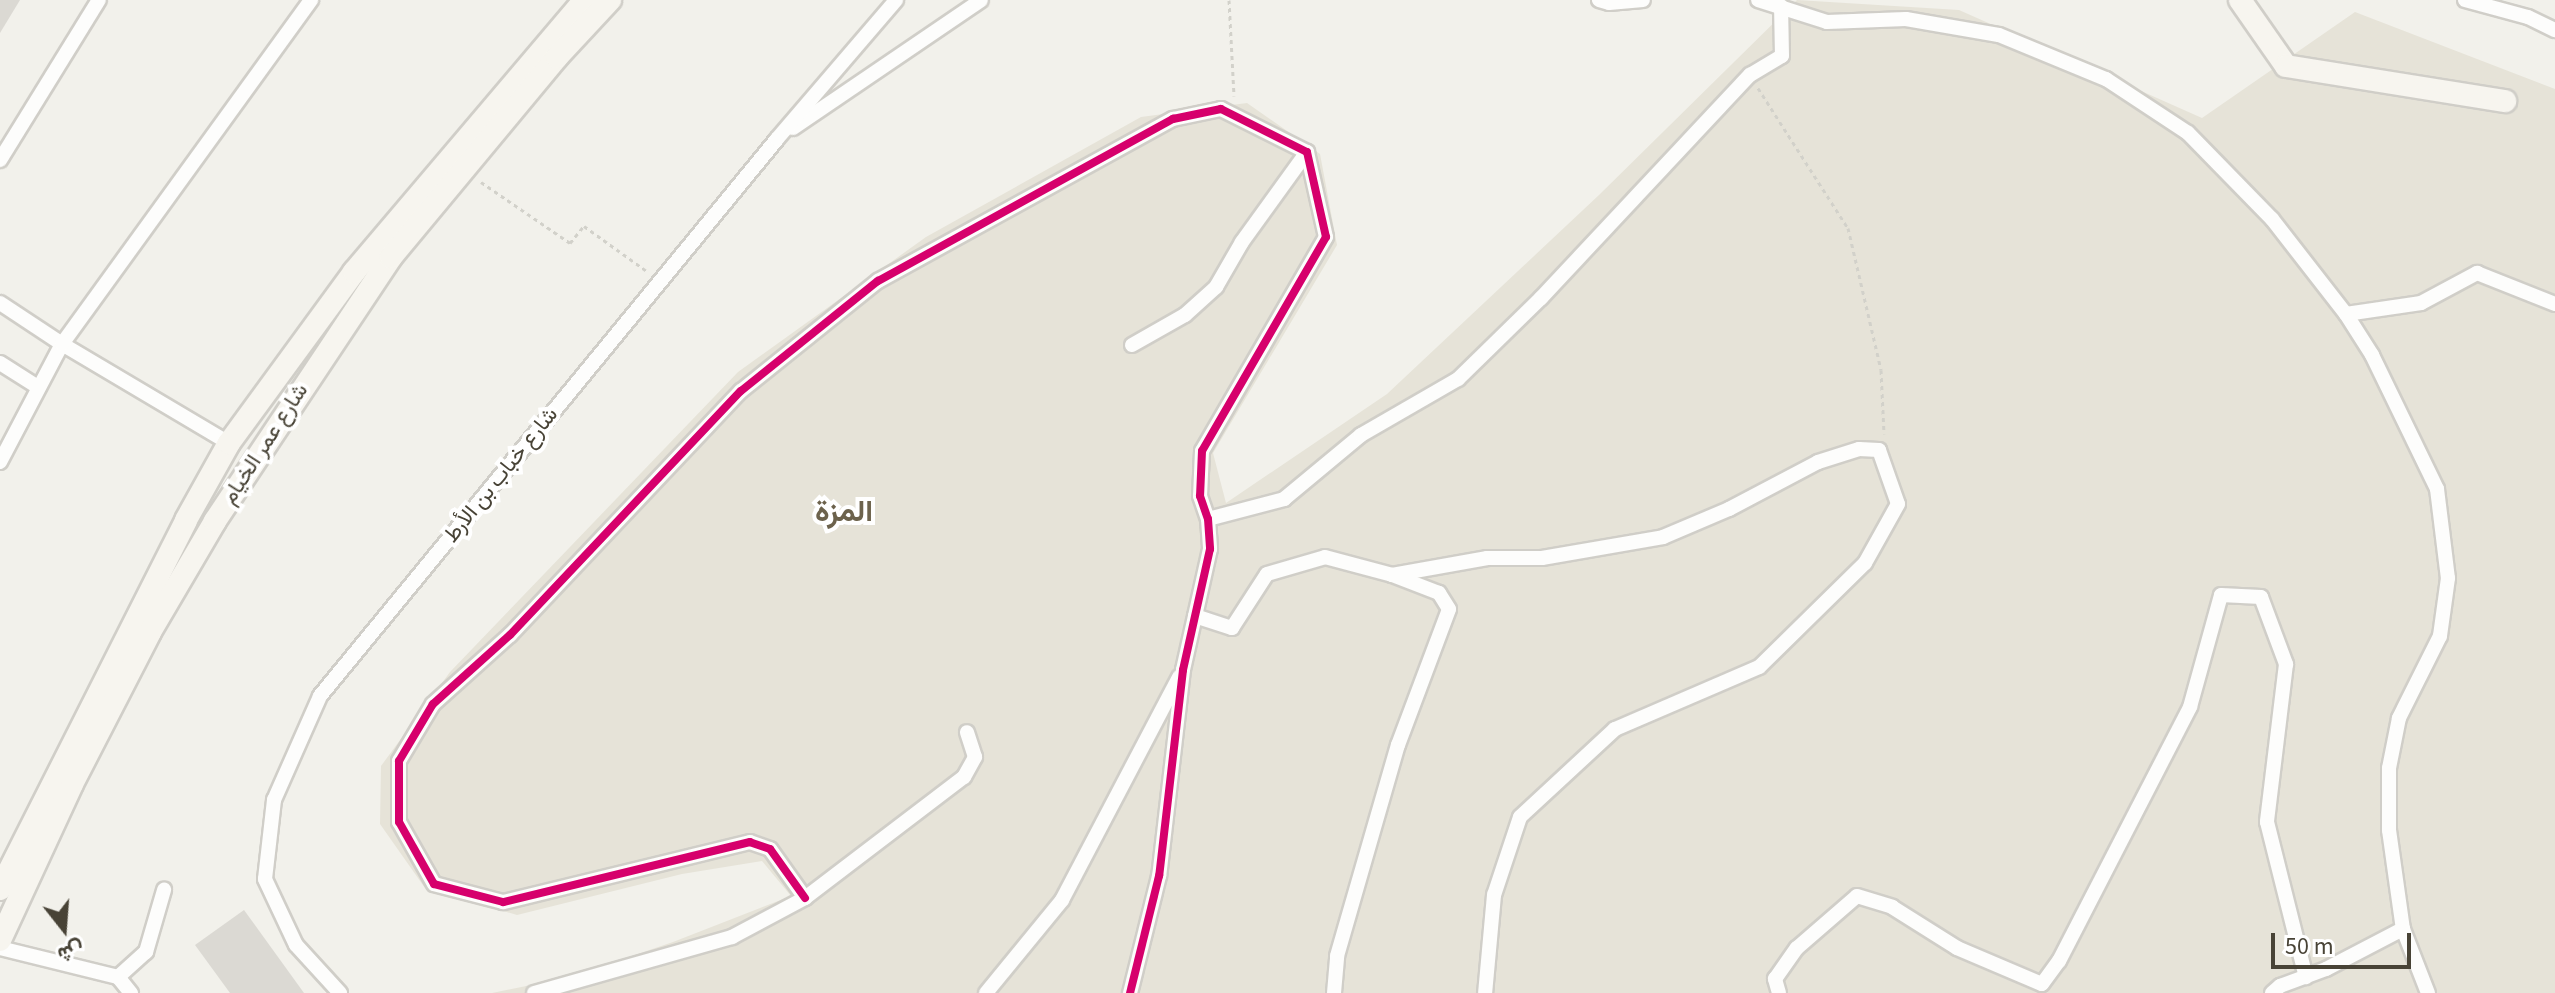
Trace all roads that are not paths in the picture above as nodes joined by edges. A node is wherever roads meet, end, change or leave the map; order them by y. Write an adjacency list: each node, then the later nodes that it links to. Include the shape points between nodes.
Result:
1 (99, 0): 17 (street)
2 (311, 0): 21 (street)
3 (585, 0): 25 (street, شارع عمر الخيام, via 354,272)
4 (610, 0): 36 (street, شارع عمر الخيام, via 391,257 215,521 72,784)
5 (896, 0): 15 (street, شارع خباب بن الأرط)
6 (981, 0): 15 (street)
7 (1599, 0): 8 (street)
8 (1643, 0)
9 (1758, 0): 12 (street)
10 (2240, 0): 14 (street, via 2286,66)
11 (2465, 0): 13 (street)
12 (1781, 6): 20 (street, via 1827,22 1906,19 1999,35 2106,79 2188,133 2272,219); 27 (street, via 1782,56 1750,75 1458,379 1361,435 1284,499)
13 (2555, 30)
14 (2505, 101)
15 (777, 139): 42 (street, شارع خباب بن الأرط, via 320,696 274,800 265,879 296,945)
16 (1307, 152): 22 (street, via 1216,287 1185,315); 27 (street, via 1326,237 1202,451 1200,496); 34 (street, via 1221,109 1173,119 878,281 741,391 510,635 433,704 399,761 399,822 434,884 503,902 750,842 770,849)
17 (0, 160)
18 (2554, 300): 20 (street, via 2477,273 2421,303)
19 (0, 303): 21 (street)
20 (2346, 314): 35 (street, via 2372,355 2437,489 2448,578 2440,636 2399,718 2389,768 2389,830)
21 (62, 344): 24 (street); 25 (street)
22 (1132, 345)
23 (0, 363): 24 (street)
24 (38, 387): 26 (street)
25 (229, 443): 32 (street, شارع عمر الخيام)
26 (0, 462)
27 (1208, 519): 29 (street, via 1210,549)
28 (1392, 575): 29 (street, via 1325,557 1267,574 1232,628); 46 (street, via 1439,593 1449,609 1398,745 1337,956); 47 (street, via 1663,537 1818,462 1859,449 1879,450 1898,504 1865,563 1759,667 1615,729 1520,817 1494,895)
29 (1195, 616): 30 (street)
30 (1183, 670): 44 (street, via 1062,900); 45 (street, via 1159,876)
31 (967, 732): 34 (street, via 975,757 964,777)
32 (0, 889)
33 (164, 890): 38 (street, via 146,952)
34 (805, 898): 43 (street, via 732,937)
35 (2403, 929): 39 (street); 50 (street)
36 (0, 940)
37 (0, 948): 38 (street)
38 (118, 977): 41 (street)
39 (2306, 977): 40 (street, via 2267,822 2286,664 2261,597 2221,595 2190,707 2059,961); 49 (street)
40 (2039, 988): 48 (street, via 1957,948 1892,907 1857,896 1797,948 1775,979)
41 (131, 993)
42 (340, 993)
43 (534, 993)
44 (986, 993)
45 (1130, 993)
46 (1334, 993)
47 (1485, 993)
48 (1779, 993)
49 (2272, 993)
50 (2428, 993)

